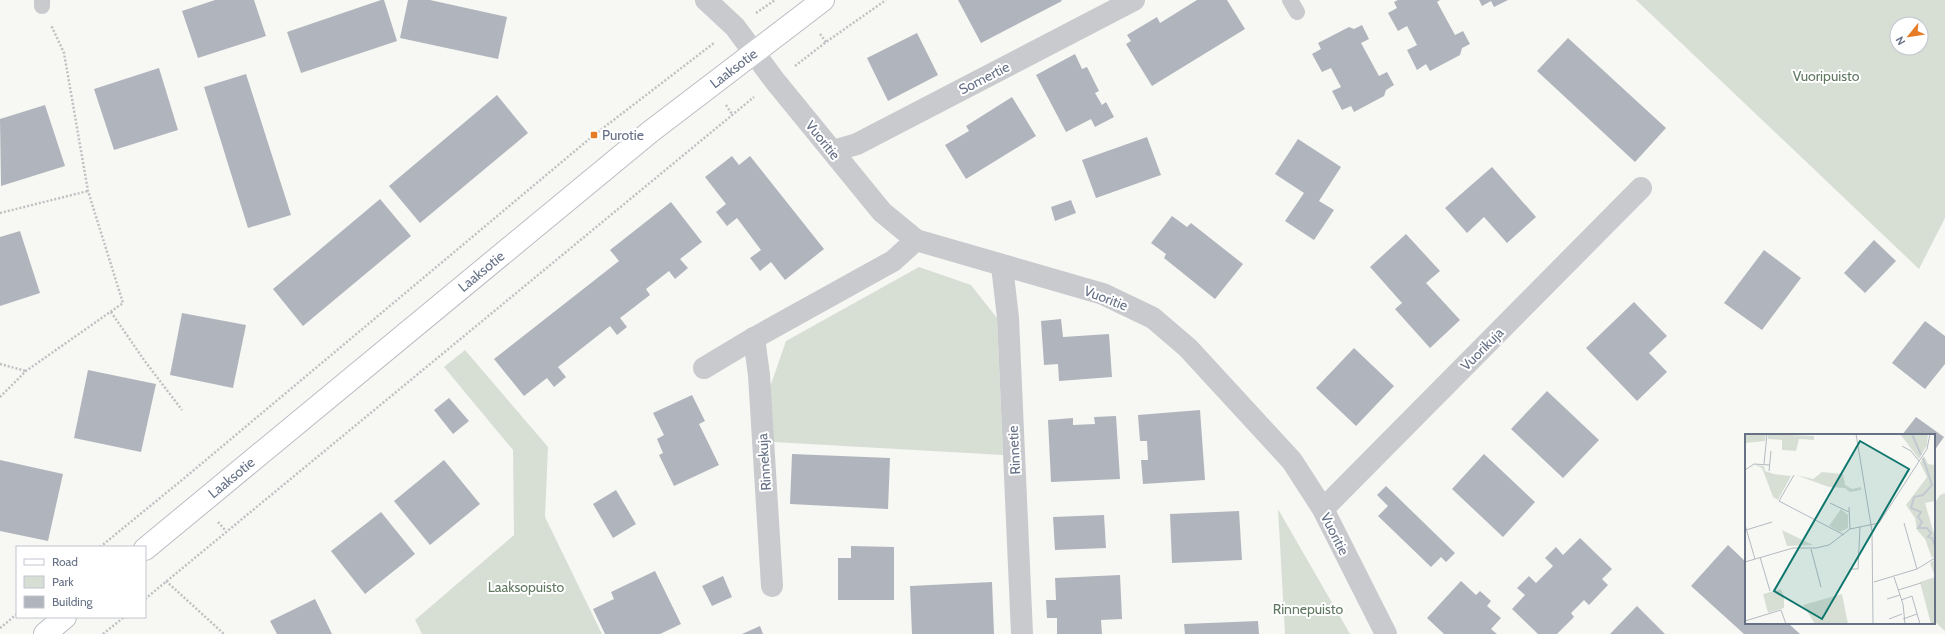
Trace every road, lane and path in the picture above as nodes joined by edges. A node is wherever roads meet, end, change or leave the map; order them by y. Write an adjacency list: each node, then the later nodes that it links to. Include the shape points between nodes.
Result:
1 (706, 0): 7 (street, Vuoritie)
2 (775, 0): 7 (path)
3 (823, 0): 8 (main road, Laaksotie)
4 (886, 0): 9 (path)
5 (1134, 0): 12 (street, Somertie, via 857,144)
6 (42, 3): 14 (path, via 64,53)
7 (735, 27): 8 (street, Vuoritie); 26 (path, via 594,135)
8 (754, 51): 11 (street, Vuoritie); 27 (main road, Laaksotie, via 644,137)
9 (795, 66): 10 (path); 11 (path)
10 (800, 72)
11 (775, 81): 12 (street, Vuoritie); 28 (path)
12 (833, 151): 16 (street, Vuoritie, via 882,212)
13 (1641, 188): 25 (street, Vuorikuja)
14 (88, 191): 15 (path); 18 (path, via 123,303)
15 (0, 213)
16 (916, 240): 17 (street, Vuoritie); 19 (street, via 893,261)
17 (1002, 266): 25 (street, Vuoritie, via 1103,294 1153,318 1188,348 1292,461); 38 (street, Rinnetie, via 1008,318)
18 (111, 312): 22 (path); 24 (path)
19 (754, 338): 21 (street); 29 (street, Rinnekuja, via 759,375)
20 (0, 364): 22 (path)
21 (704, 368)
22 (26, 371): 23 (path)
23 (0, 397)
24 (182, 410)
25 (1323, 509): 39 (street, Vuoritie)
26 (101, 546)
27 (146, 548)
28 (166, 581): 30 (path); 37 (path)
29 (772, 586)
30 (146, 598)
31 (16, 615): 34 (path)
32 (64, 618): 35 (main road)
33 (123, 618): 36 (path)
34 (0, 628)
35 (45, 634)
36 (103, 634)
37 (224, 634)
38 (1022, 634)
39 (1386, 634)

